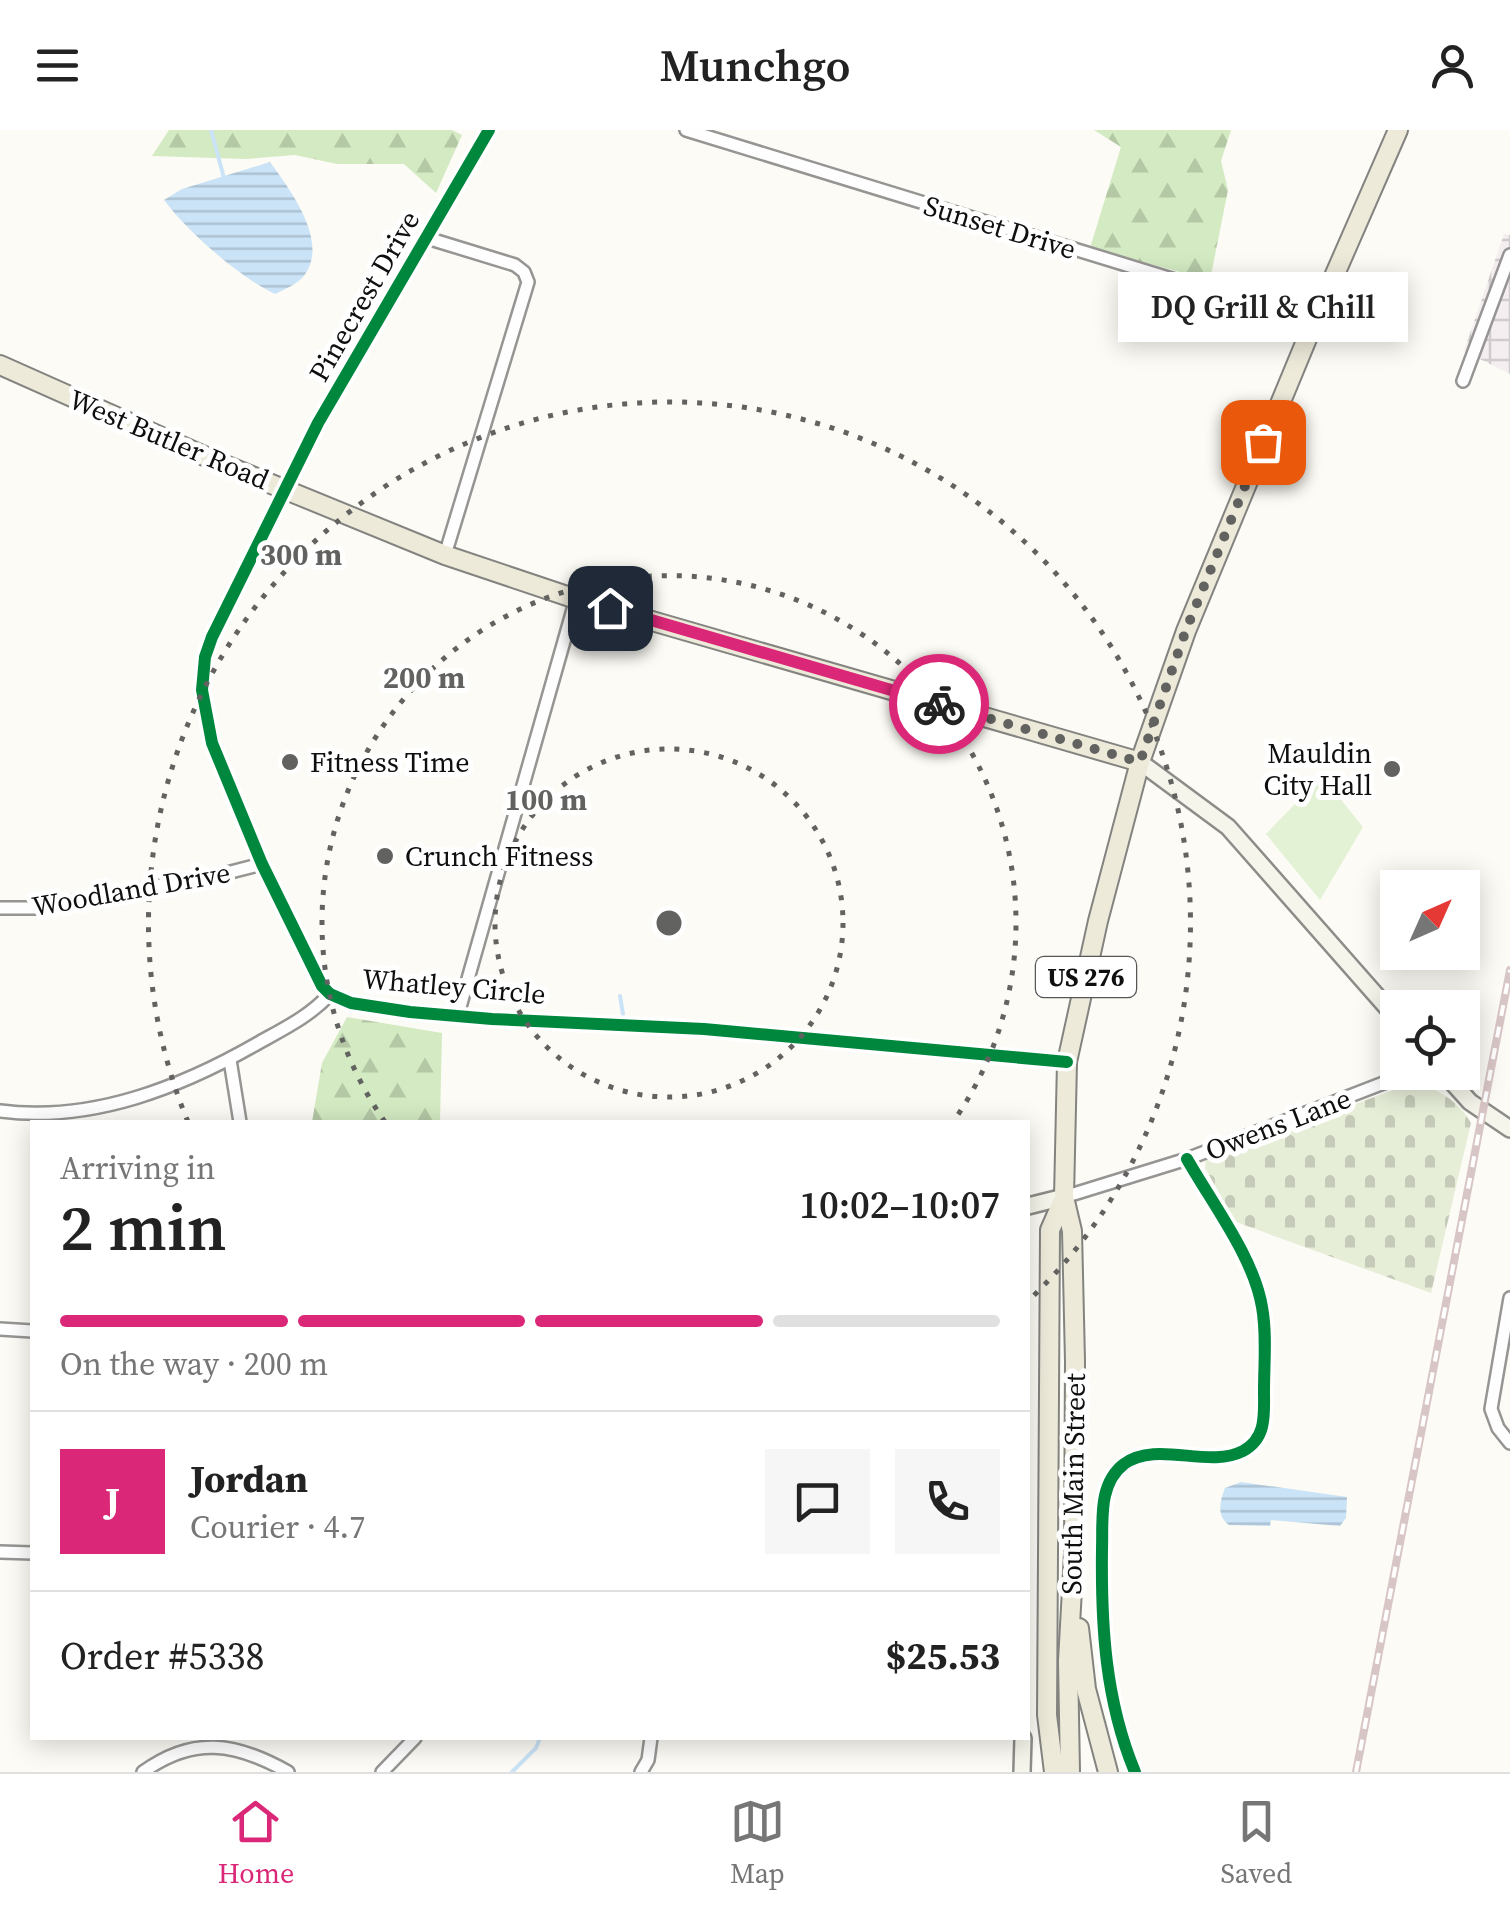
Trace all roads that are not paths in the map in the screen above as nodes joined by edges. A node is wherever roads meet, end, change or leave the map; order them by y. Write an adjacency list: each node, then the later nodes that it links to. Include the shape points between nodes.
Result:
1 (489, 130): 4 (street, Pinecrest Drive)
2 (686, 130): 6 (street, Sunset Drive, via 1273,310)
3 (1398, 130): 6 (main road, US 276)
4 (427, 238): 9 (street, Pinecrest Drive); 10 (street, via 515,265 528,282)
5 (1510, 256): 8 (street)
6 (1311, 328): 12 (main road, US 276, via 1219,547)
7 (0, 365): 9 (main road, West Butler Road)
8 (1463, 381)
9 (285, 488): 10 (main road, West Butler Road); 13 (street, Whatley Circle, via 212,638 202,678 212,744)
10 (445, 555): 11 (main road, West Butler Road)
11 (576, 599): 12 (main road, West Butler Road); 17 (street)
12 (1140, 762): 16 (main road, via 1228,827); 19 (main road, South Main Street / US 276)
13 (262, 864): 14 (street, Woodland Drive, via 36,908); 15 (street, Whatley Circle, via 309,965)
14 (0, 908)
15 (330, 994): 17 (street, Whatley Circle, via 374,1008); 18 (street, via 314,1012)
16 (1380, 1000)
17 (458, 1014): 19 (street, Whatley Circle, via 704,1028)
18 (230, 1060): 22 (street, via 134,1099 40,1113); 23 (street)
19 (1067, 1062): 26 (main road, South Main Street / US 276)
20 (1380, 1084): 25 (street, Owens Lane)
21 (1461, 1090): 24 (main road)
22 (0, 1111)
23 (240, 1120)
24 (1510, 1130)
25 (1187, 1159): 26 (street, Owens Lane); 48 (street, via 1260,1296 1264,1418 1254,1442 1240,1452 1136,1458 1117,1472 1105,1494 1104,1646)
26 (1064, 1197): 27 (main road, Owens Lane); 34 (main road, South Main Street / US 276, via 1072,1231); 35 (main road, South Main Street / US 276, via 1050,1230)
27 (1030, 1206)
28 (1510, 1298): 31 (street, via 1492,1409)
29 (0, 1329): 30 (street)
30 (30, 1331)
31 (1510, 1443)
32 (0, 1552): 33 (street)
33 (30, 1553)
34 (1074, 1553): 46 (main road, South Main Street); 47 (main road, US 276, via 1086,1689)
35 (1047, 1714): 44 (main road, US 276); 45 (main road, South Main Street)
36 (413, 1740): 41 (street)
37 (651, 1740): 42 (street)
38 (1023, 1740): 43 (main road)
39 (143, 1772): 40 (street, via 196,1747 246,1754)
40 (288, 1772)
41 (382, 1772)
42 (642, 1772)
43 (1022, 1772)
44 (1044, 1772)
45 (1054, 1772)
46 (1070, 1772)
47 (1108, 1772)
48 (1135, 1772)

